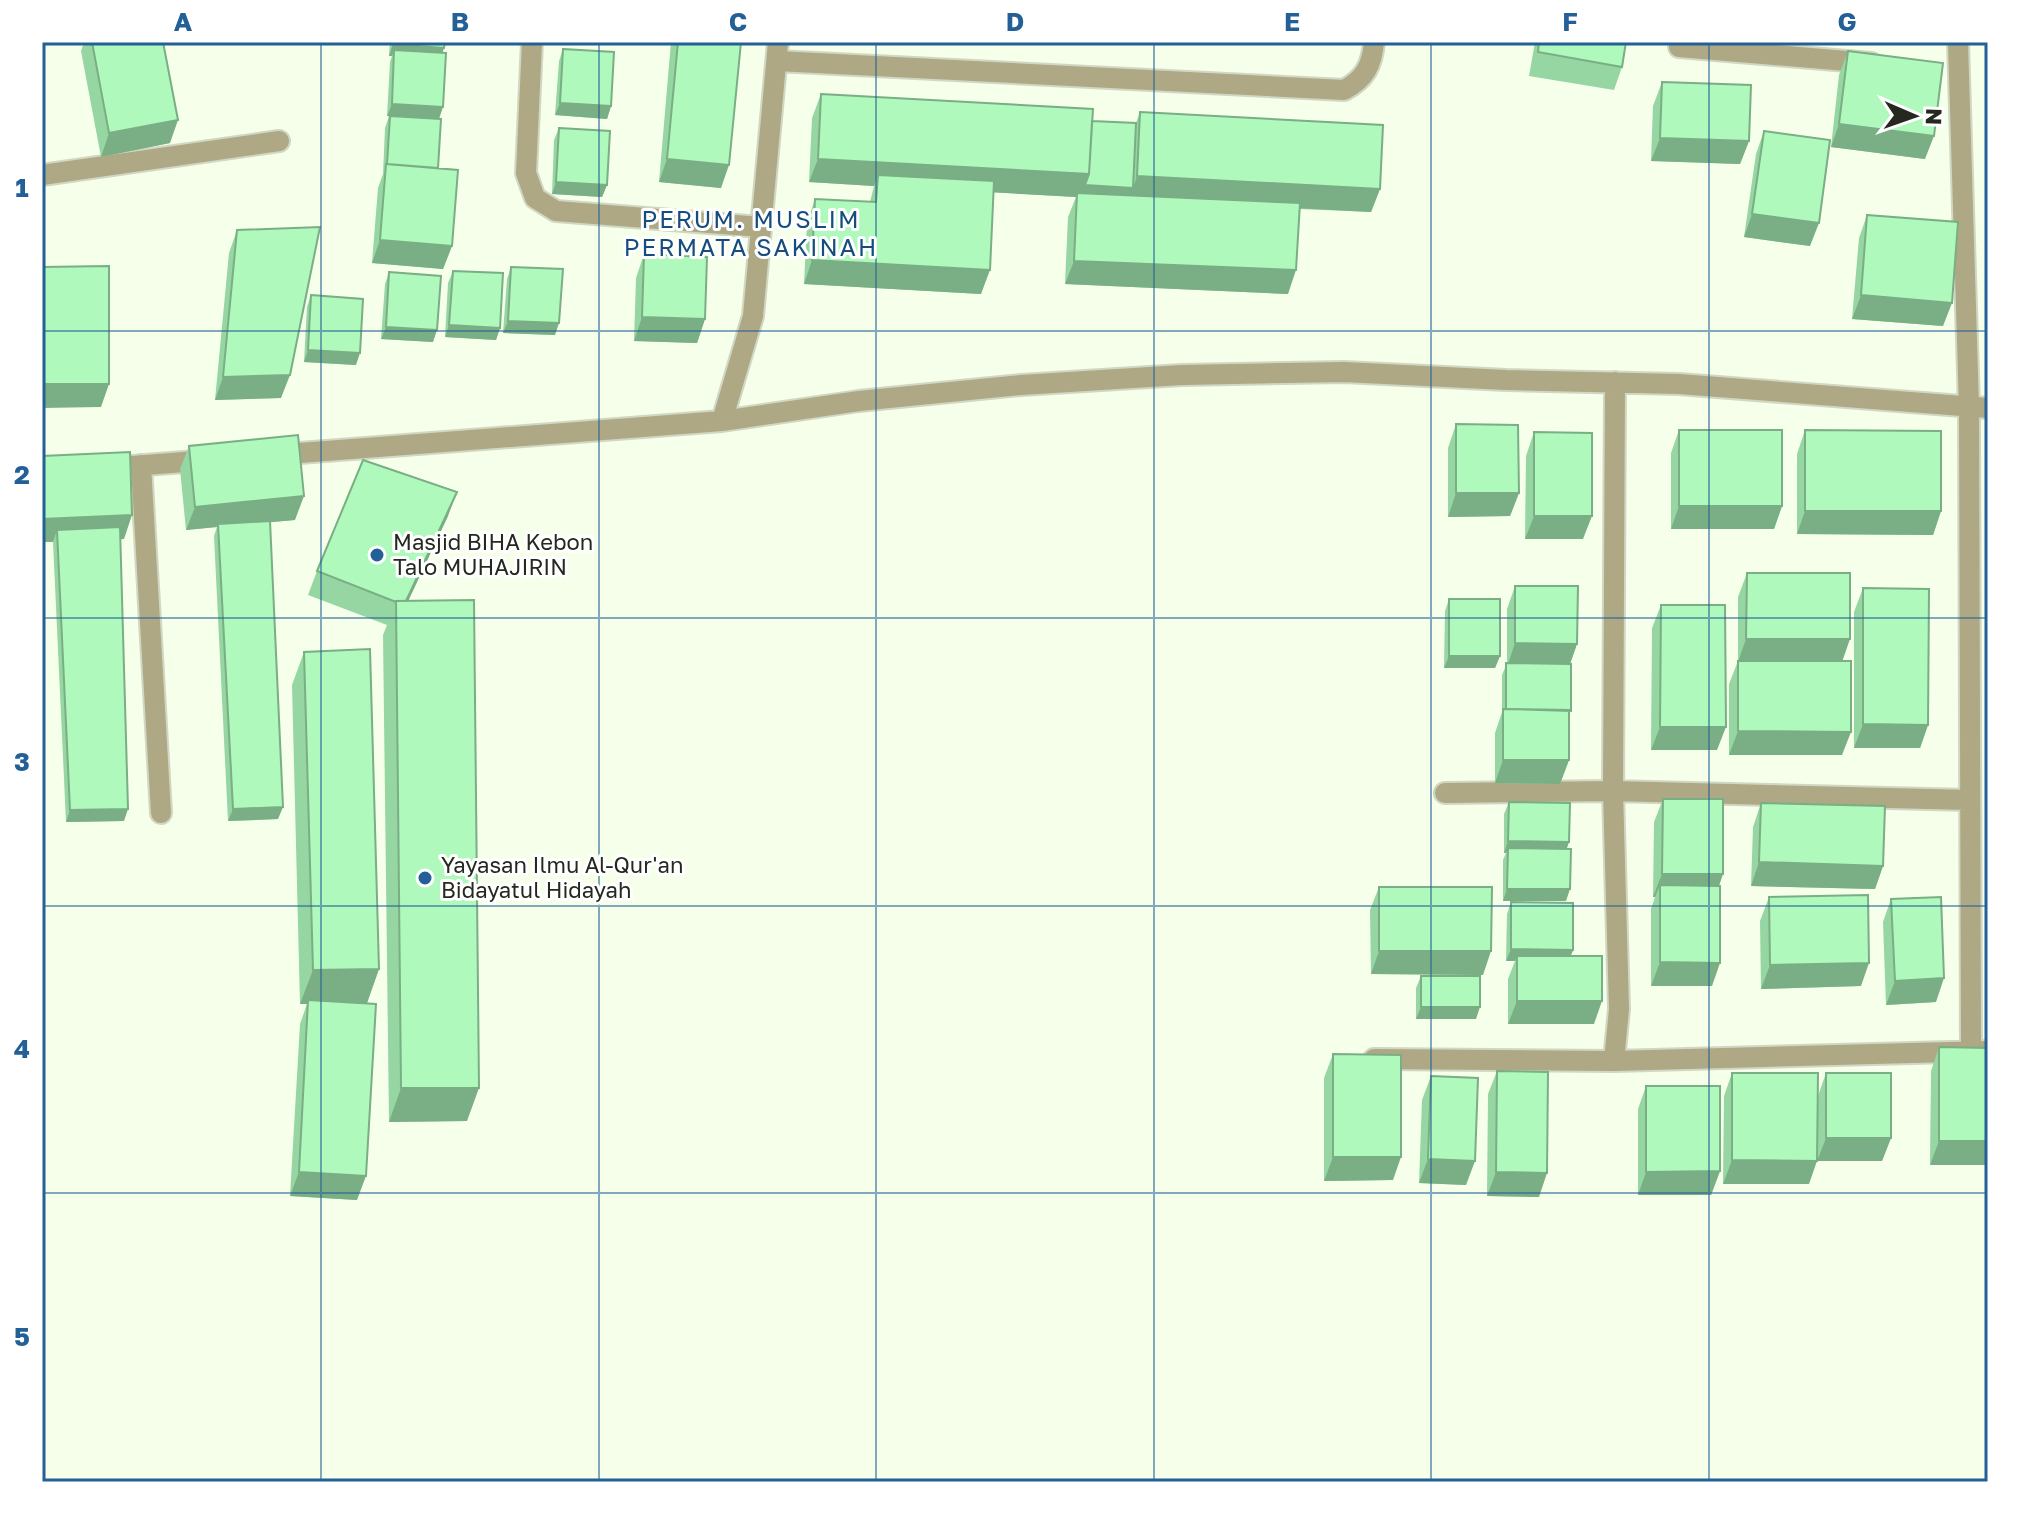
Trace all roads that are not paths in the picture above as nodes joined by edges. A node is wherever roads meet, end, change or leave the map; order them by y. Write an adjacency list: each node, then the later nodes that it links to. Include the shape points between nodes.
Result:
1 (532, 42): 9 (street, via 526,173 535,198 556,211)
2 (1374, 42): 5 (street, via 1368,70 1344,90)
3 (1958, 42): 11 (street, via 1951,70)
4 (1679, 47): 6 (street)
5 (778, 51): 9 (street)
6 (1896, 65)
7 (279, 141): 8 (street)
8 (42, 175)
9 (761, 227): 12 (street, via 753,316)
10 (1615, 382): 11 (street); 12 (street, via 1344,372 1182,375 859,401); 15 (street)
11 (1978, 408): 17 (street)
12 (722, 421): 13 (street)
13 (141, 465): 14 (street); 18 (street)
14 (85, 469)
15 (1613, 791): 16 (street); 17 (street); 21 (street, via 1619,1009)
16 (1445, 793)
17 (1969, 800): 19 (street)
18 (161, 813)
19 (1979, 1051): 21 (street)
20 (1365, 1059): 21 (street)
21 (1614, 1061)

